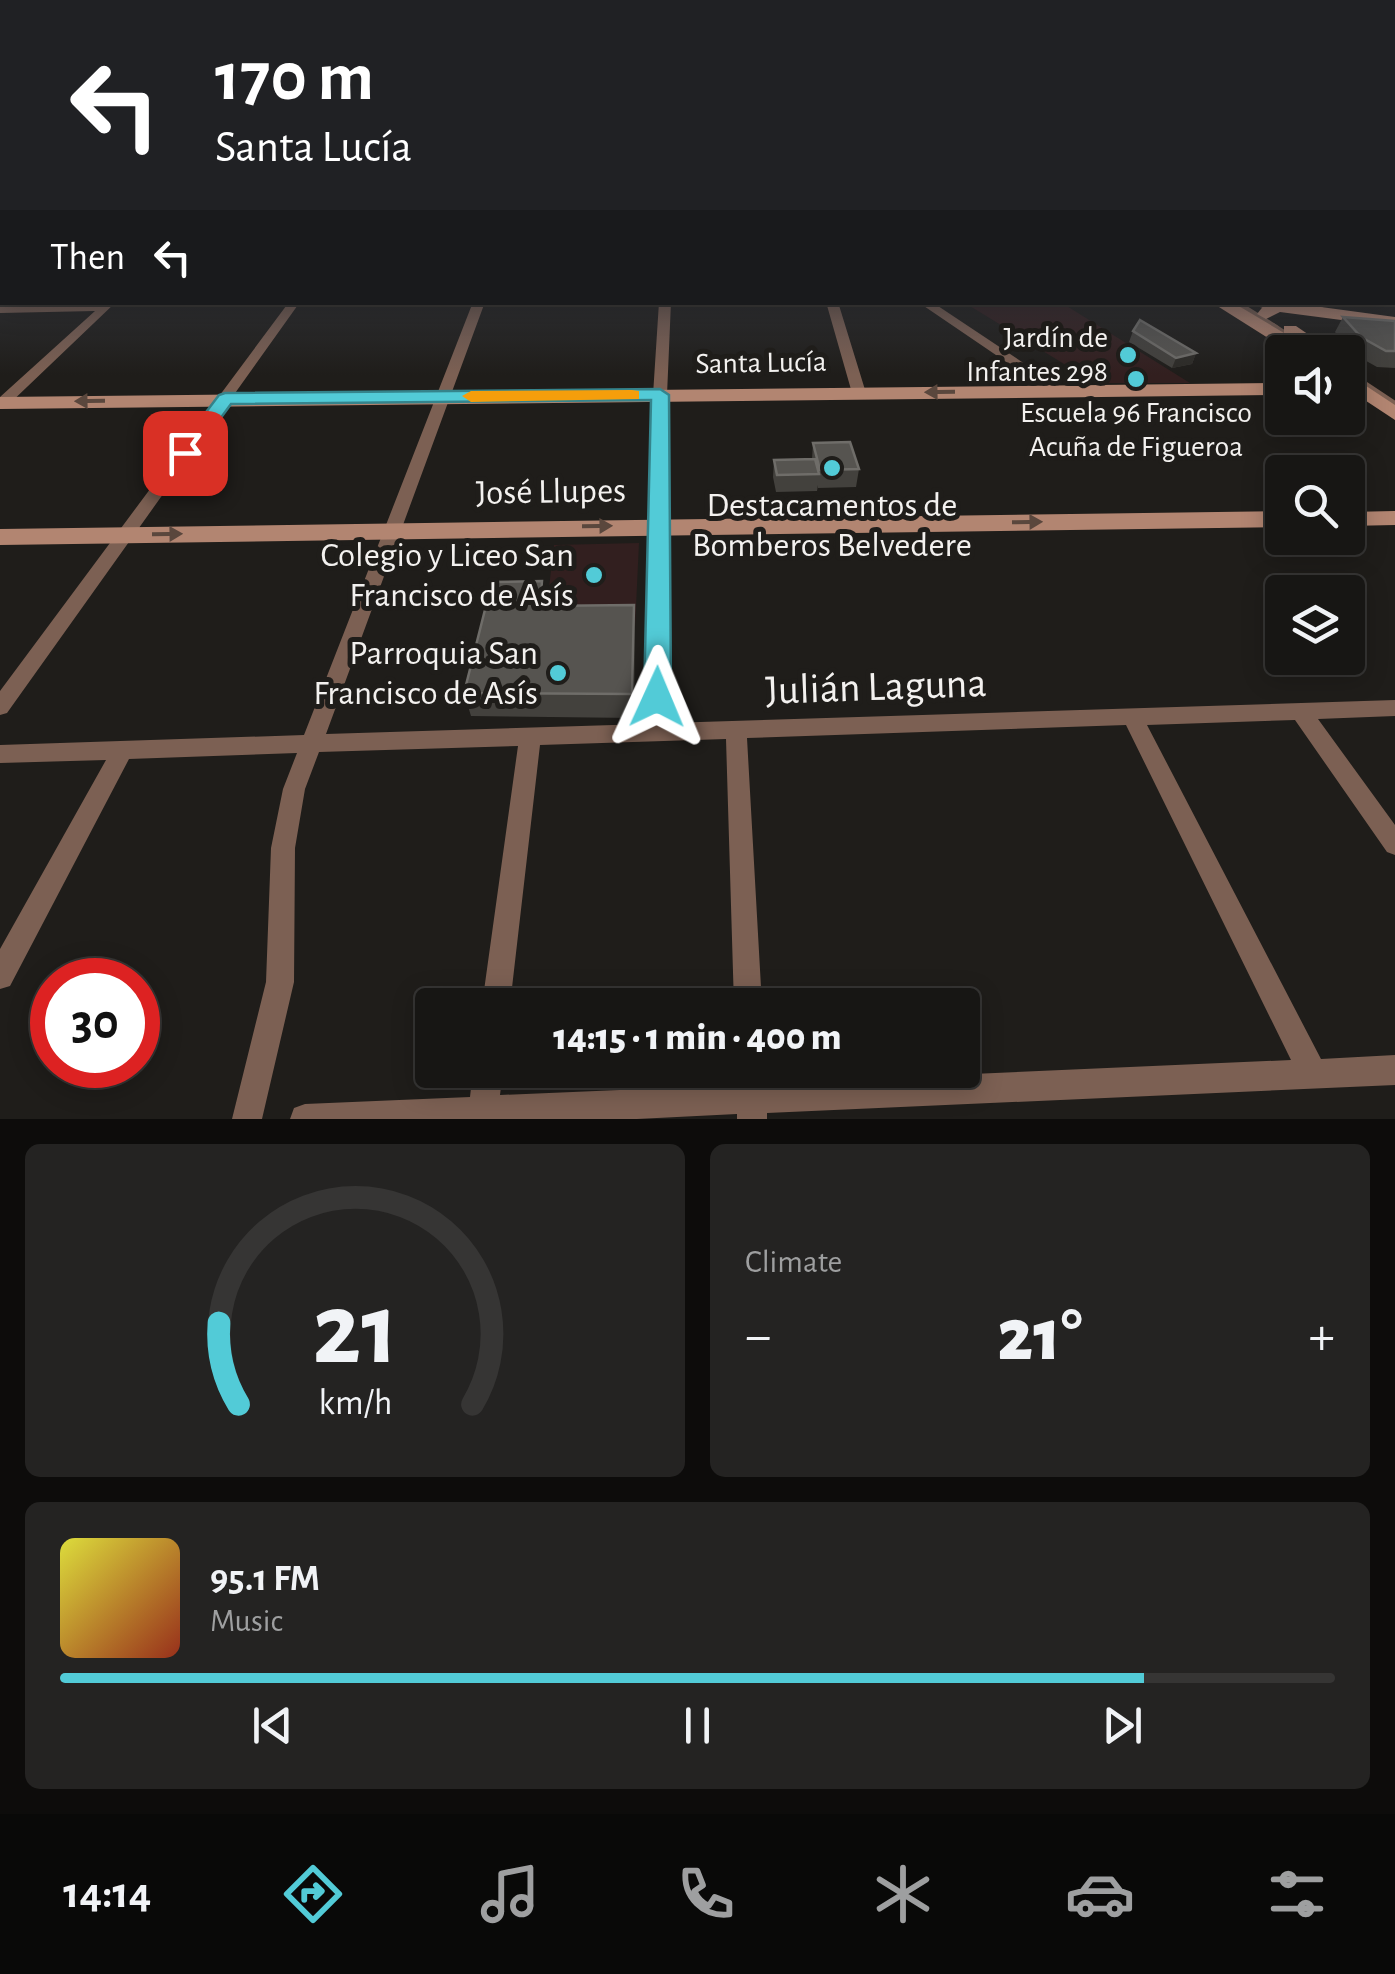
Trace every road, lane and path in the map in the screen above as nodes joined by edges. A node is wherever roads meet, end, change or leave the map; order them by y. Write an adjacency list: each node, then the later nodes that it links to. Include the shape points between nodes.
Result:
1 (108, 305): 12 (street); 24 (street)
2 (293, 305): 23 (street)
3 (479, 305): 22 (street)
4 (665, 305): 21 (street)
5 (833, 305): 20 (street)
6 (928, 305): 19 (street)
7 (1224, 305): 14 (street)
8 (1241, 305): 15 (lane)
9 (1256, 305): 13 (street); 16 (street)
10 (1303, 305): 13 (lane)
11 (1329, 305): 13 (street)
12 (0, 309)
13 (1395, 318)
14 (1274, 335)
15 (1288, 335)
16 (1300, 335)
17 (1369, 386): 25 (street)
18 (1265, 389): 19 (street, Santa Lucía)
19 (1056, 390): 20 (street, Santa Lucía, one-way to 20)
20 (859, 392): 21 (street, Santa Lucía)
21 (660, 395): 22 (street, Santa Lucía); 29 (street)
22 (445, 396): 23 (street, Santa Lucía); 30 (street)
23 (225, 398): 24 (street, Santa Lucía, one-way to 24); 31 (street)
24 (1, 404)
25 (1395, 414)
26 (1365, 518): 27 (street)
27 (1395, 518)
28 (1265, 519): 29 (street, José Llupes, one-way to 28)
29 (659, 525): 30 (street, José Llupes, one-way to 29); 38 (street)
30 (394, 530): 31 (street, José Llupes, one-way to 30); 40 (street)
31 (125, 534): 32 (street, José Llupes); 33 (street)
32 (0, 536)
33 (0, 707)
34 (1395, 708): 35 (street, Julián Laguna)
35 (1300, 712): 36 (street, Julián Laguna); 43 (street)
36 (1132, 716): 37 (street, Julián Laguna); 48 (street)
37 (736, 729): 38 (street, Julián Laguna); 46 (street)
38 (657, 732): 39 (street, Julián Laguna)
39 (530, 736): 40 (street, Julián Laguna); 45 (street)
40 (312, 744): 41 (street, Julián Laguna); 52 (street, via 287,819 280,982)
41 (123, 749): 42 (street, Julián Laguna); 44 (street)
42 (0, 754)
43 (1395, 844)
44 (0, 976)
45 (498, 988)
46 (747, 988)
47 (1395, 1070): 48 (street)
48 (1313, 1074): 50 (street)
49 (486, 1088): 51 (street)
50 (752, 1096): 51 (street)
51 (483, 1115): 53 (street)
52 (246, 1119)
53 (305, 1119)

